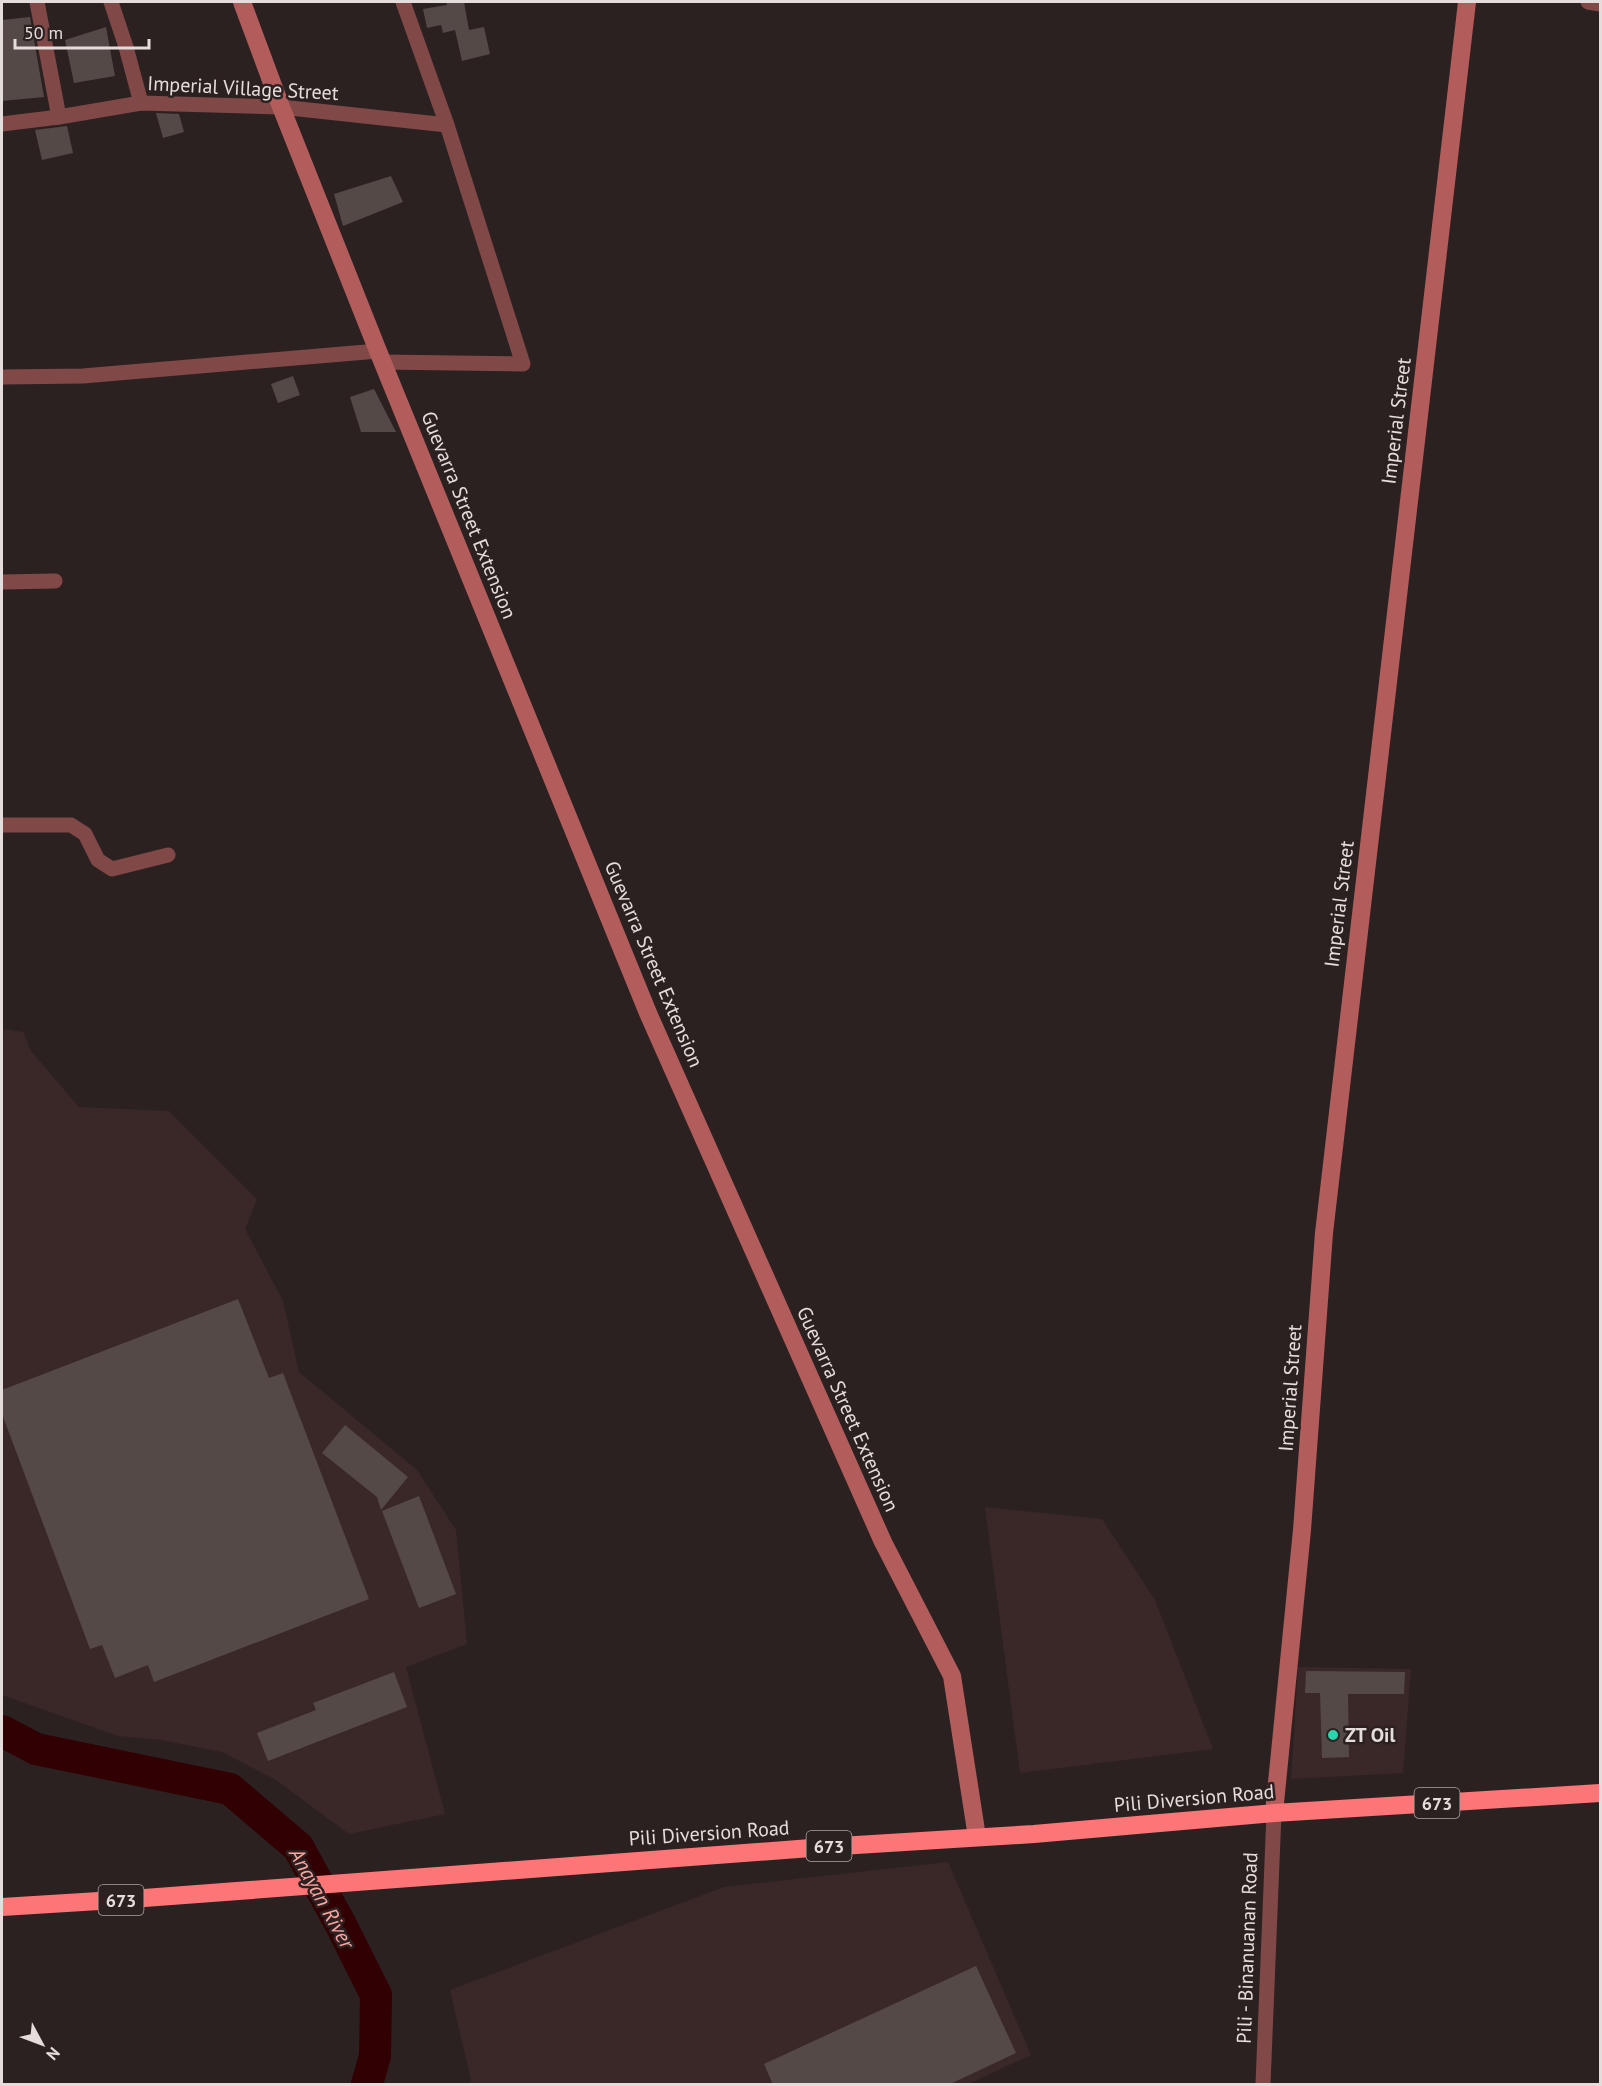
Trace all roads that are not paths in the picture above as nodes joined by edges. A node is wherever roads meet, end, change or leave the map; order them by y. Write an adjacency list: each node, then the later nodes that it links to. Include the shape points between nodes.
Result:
1 (37, 2): 10 (street)
2 (111, 2): 8 (street)
3 (242, 2): 9 (street, Guevarra Street Extension)
4 (403, 2): 12 (street)
5 (1467, 2): 20 (street, Imperial Street, via 1324,1233 1302,1530)
6 (1588, 2): 7 (street)
7 (1600, 4)
8 (141, 103): 9 (street, Imperial Village Street); 10 (street, Imperial Village Street)
9 (281, 107): 12 (street, Imperial Village Street); 13 (street, Guevarra Street Extension)
10 (58, 117): 11 (street, Imperial Village Street)
11 (2, 124)
12 (447, 125): 13 (street, via 523,364)
13 (380, 357): 14 (street, via 83,376); 21 (street, Guevarra Street Extension, via 648,1013 883,1542 952,1676)
14 (2, 377)
15 (55, 581): 16 (street)
16 (2, 582)
17 (2, 825): 18 (street, via 71,825 85,834 98,860 112,869)
18 (168, 855)
19 (1600, 1792): 20 (highway, Pili Diversion Road / 673)
20 (1274, 1814): 21 (highway, Pili Diversion Road / 673); 23 (street, Pili - Binanuanan Road)
21 (976, 1837): 22 (highway, Pili Diversion Road / 673)
22 (2, 1907)
23 (1263, 2085)

